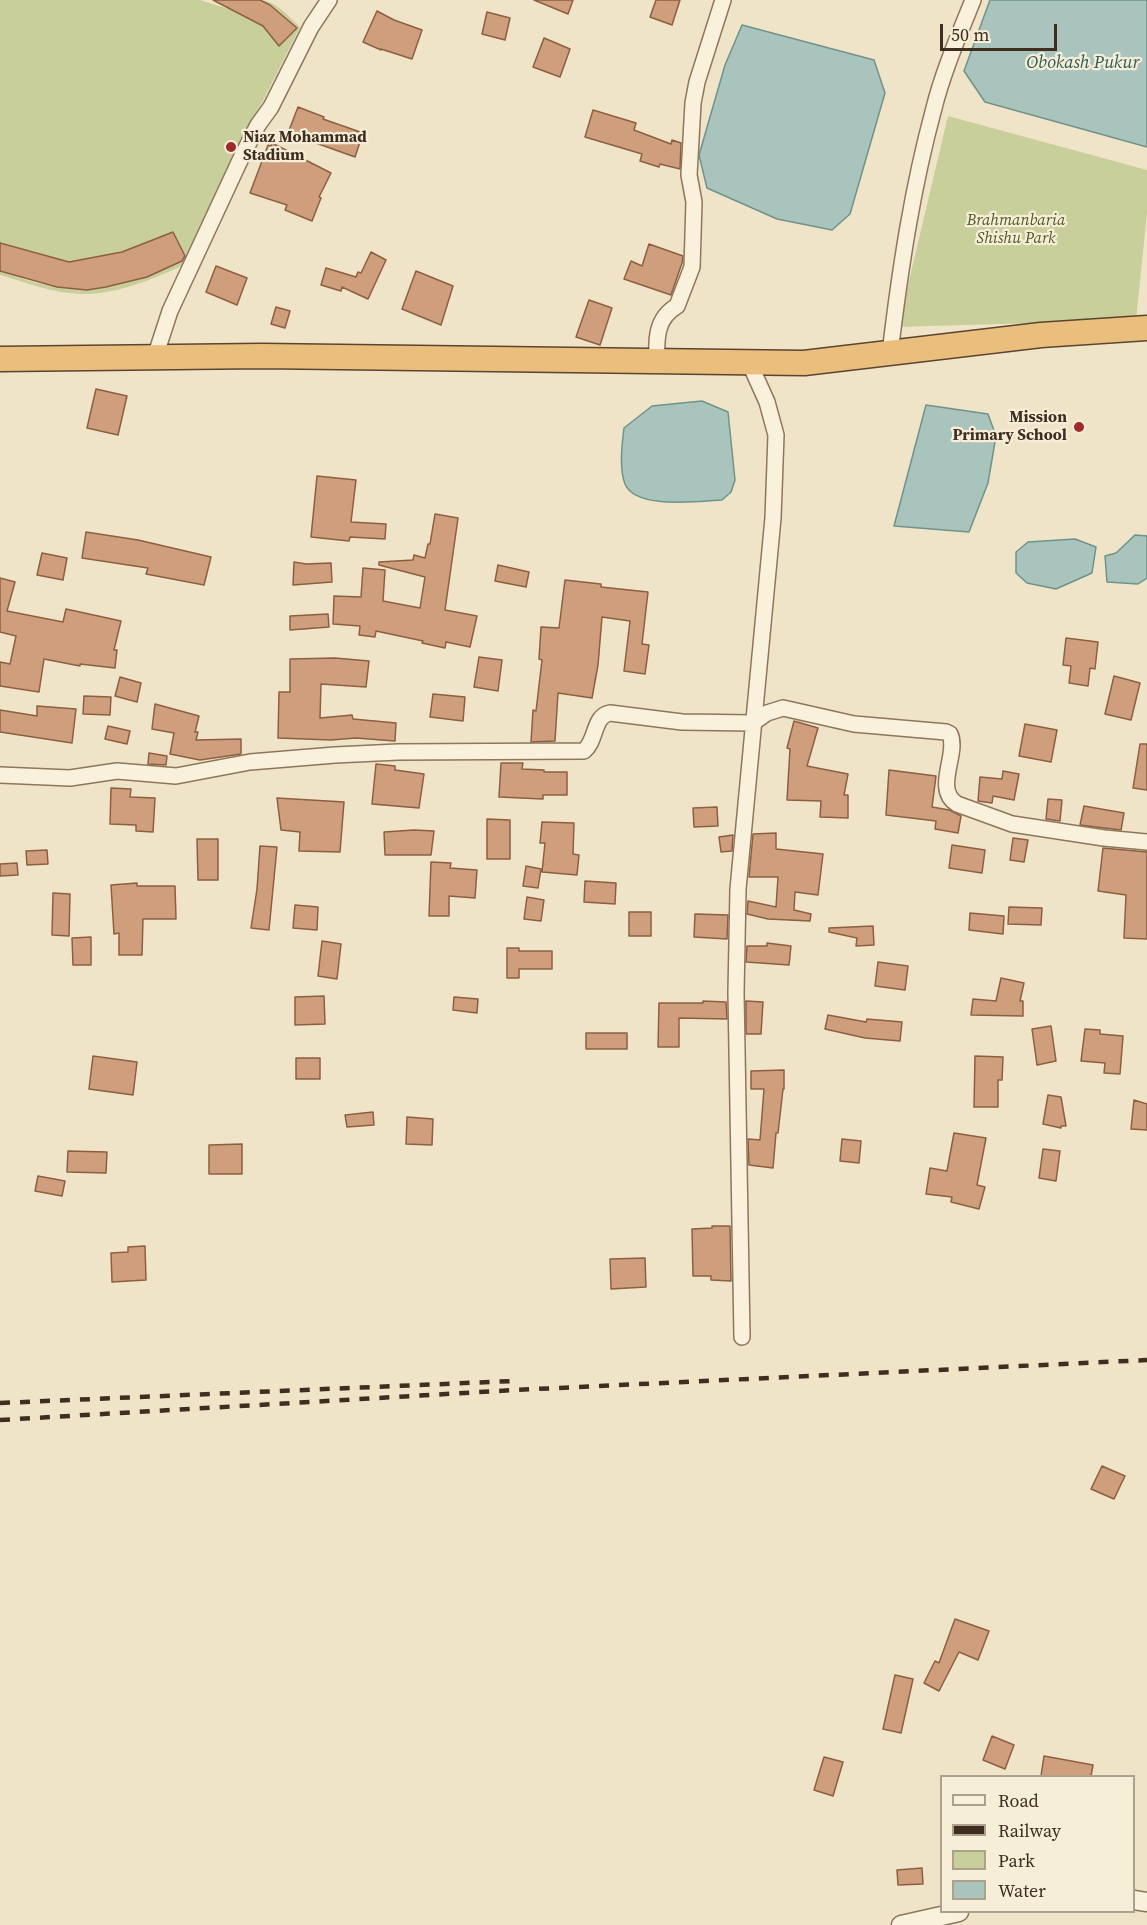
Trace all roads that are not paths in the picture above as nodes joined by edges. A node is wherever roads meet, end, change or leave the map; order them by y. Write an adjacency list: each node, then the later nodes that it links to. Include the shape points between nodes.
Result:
1 (329, 0): 6 (street, via 242,156 170,311)
2 (723, 0): 8 (street, via 693,103 689,175 694,202 692,267 677,306 663,318 656,334)
3 (972, 0): 5 (street, via 934,106 917,175)
4 (1147, 328): 5 (highway, via 1041,335)
5 (890, 353): 9 (highway, via 804,363)
6 (155, 357): 7 (highway); 8 (highway)
7 (0, 359)
8 (657, 361): 9 (highway)
9 (749, 362): 10 (street, via 768,402 776,435 773,518)
10 (753, 723): 11 (street, via 682,722 610,713 600,717 594,738 584,751 335,755 250,762 176,776 117,771 70,778); 12 (street, via 783,708 854,724 946,732 952,743 947,793 957,804 1012,824); 13 (street, via 738,889 736,993)
11 (0, 775)
12 (1147, 842)
13 (742, 1337)
14 (951, 1913): 15 (street)
15 (901, 1925)

